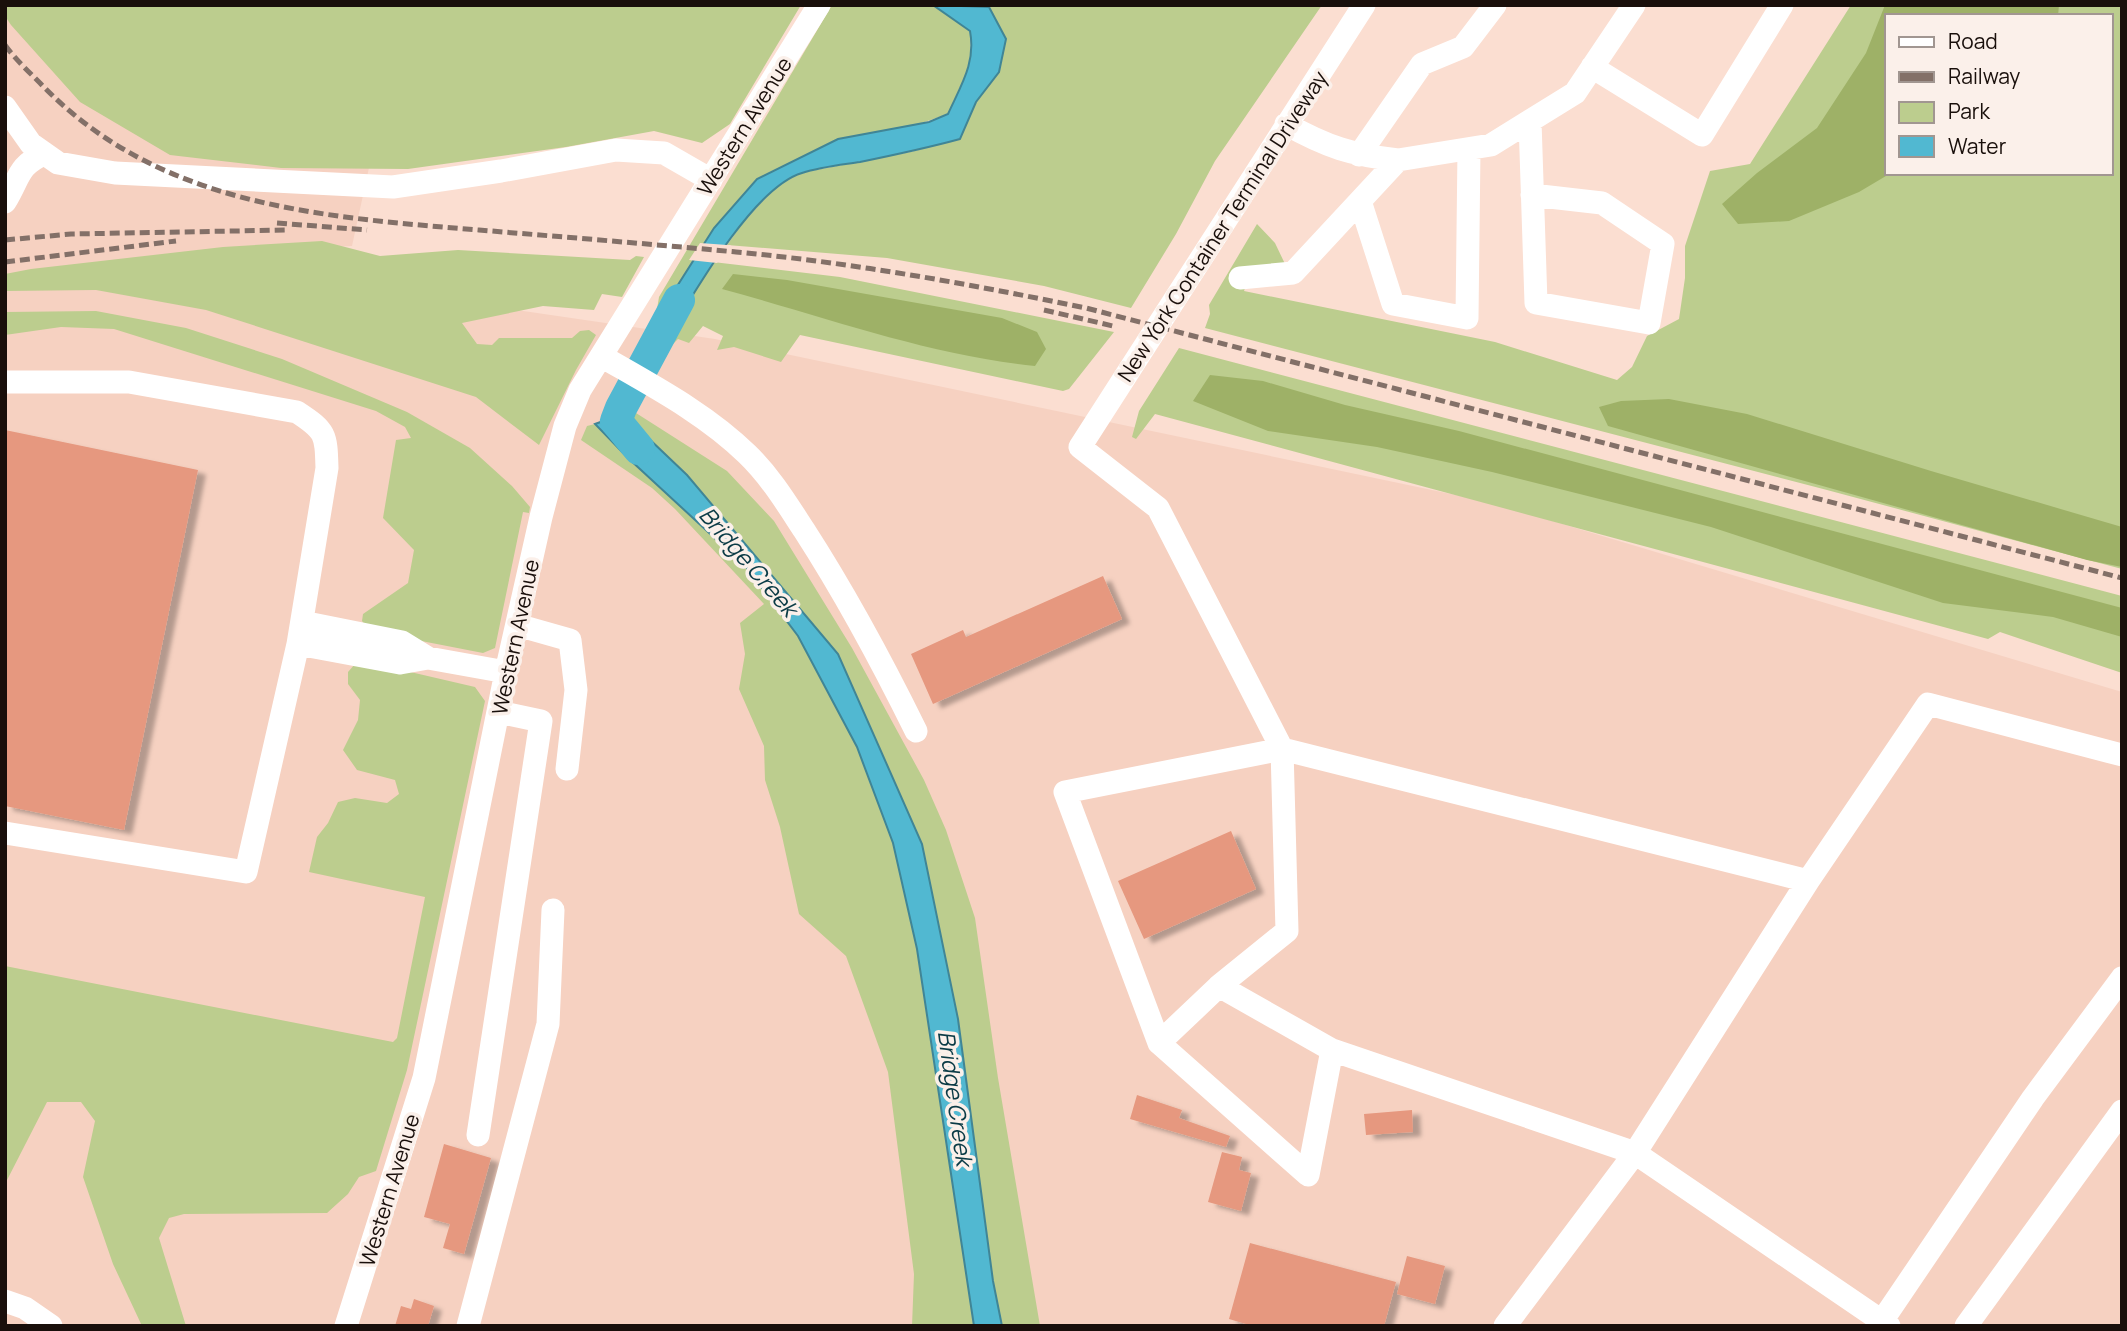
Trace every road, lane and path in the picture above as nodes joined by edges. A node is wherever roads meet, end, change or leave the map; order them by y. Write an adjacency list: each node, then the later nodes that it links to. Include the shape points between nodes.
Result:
1 (819, 5): 14 (street, Western Avenue)
2 (1364, 5): 9 (street, New York Container Terminal Driveway)
3 (1495, 5): 12 (street, via 1463,47 1422,64)
4 (1633, 5): 6 (street)
5 (1782, 5): 6 (street, via 1702,135)
6 (1592, 67): 8 (street, via 1575,93)
7 (5, 107): 11 (street, via 31,144)
8 (1530, 121): 10 (street, via 1491,145); 15 (street)
9 (1286, 124): 12 (street); 26 (street, New York Container Terminal Driveway, via 1080,447 1158,508)
10 (1469, 149): 13 (street); 16 (street, via 1468,318 1393,304)
11 (44, 154): 14 (street, via 58,163 115,173 393,187 616,150 664,153); 17 (street, via 21,169)
12 (1359, 155): 13 (street)
13 (1398, 160): 16 (street)
14 (711, 180): 19 (street, Western Avenue)
15 (1532, 195): 15 (street, via 1536,303 1649,323 1662,244 1602,203)
16 (1360, 201): 18 (street, via 1293,273)
17 (5, 202)
18 (1240, 278)
19 (601, 356): 21 (street, Western Avenue, via 565,426); 25 (street, via 724,433 777,488 852,610)
20 (5, 382): 22 (street, via 129,382 297,412 319,426 326,442 327,468)
21 (517, 625): 23 (street, Western Avenue); 28 (street, via 570,640 576,690)
22 (300, 633): 23 (street, via 400,663 428,657); 29 (street, via 246,873)
23 (506, 672): 24 (street, Western Avenue)
24 (498, 712): 37 (street, via 541,720); 42 (street, Western Avenue, via 424,1077)
25 (916, 731)
26 (1282, 749): 30 (street); 33 (street, via 1287,932); 34 (street, via 1065,792)
27 (2122, 755): 30 (street, via 1928,704)
28 (567, 769)
29 (5, 833)
30 (1808, 881): 38 (street)
31 (553, 910): 43 (street, via 548,1024)
32 (2122, 978): 40 (street, via 2033,1098)
33 (1219, 986): 34 (street); 35 (street)
34 (1159, 1043): 35 (street, via 1308,1175)
35 (1332, 1050): 38 (street)
36 (2122, 1111): 45 (street)
37 (478, 1135)
38 (1634, 1153): 40 (street); 44 (street)
39 (5, 1301): 41 (street)
40 (1885, 1323)
41 (51, 1326)
42 (346, 1326)
43 (468, 1326)
44 (1505, 1326)
45 (1966, 1326)

